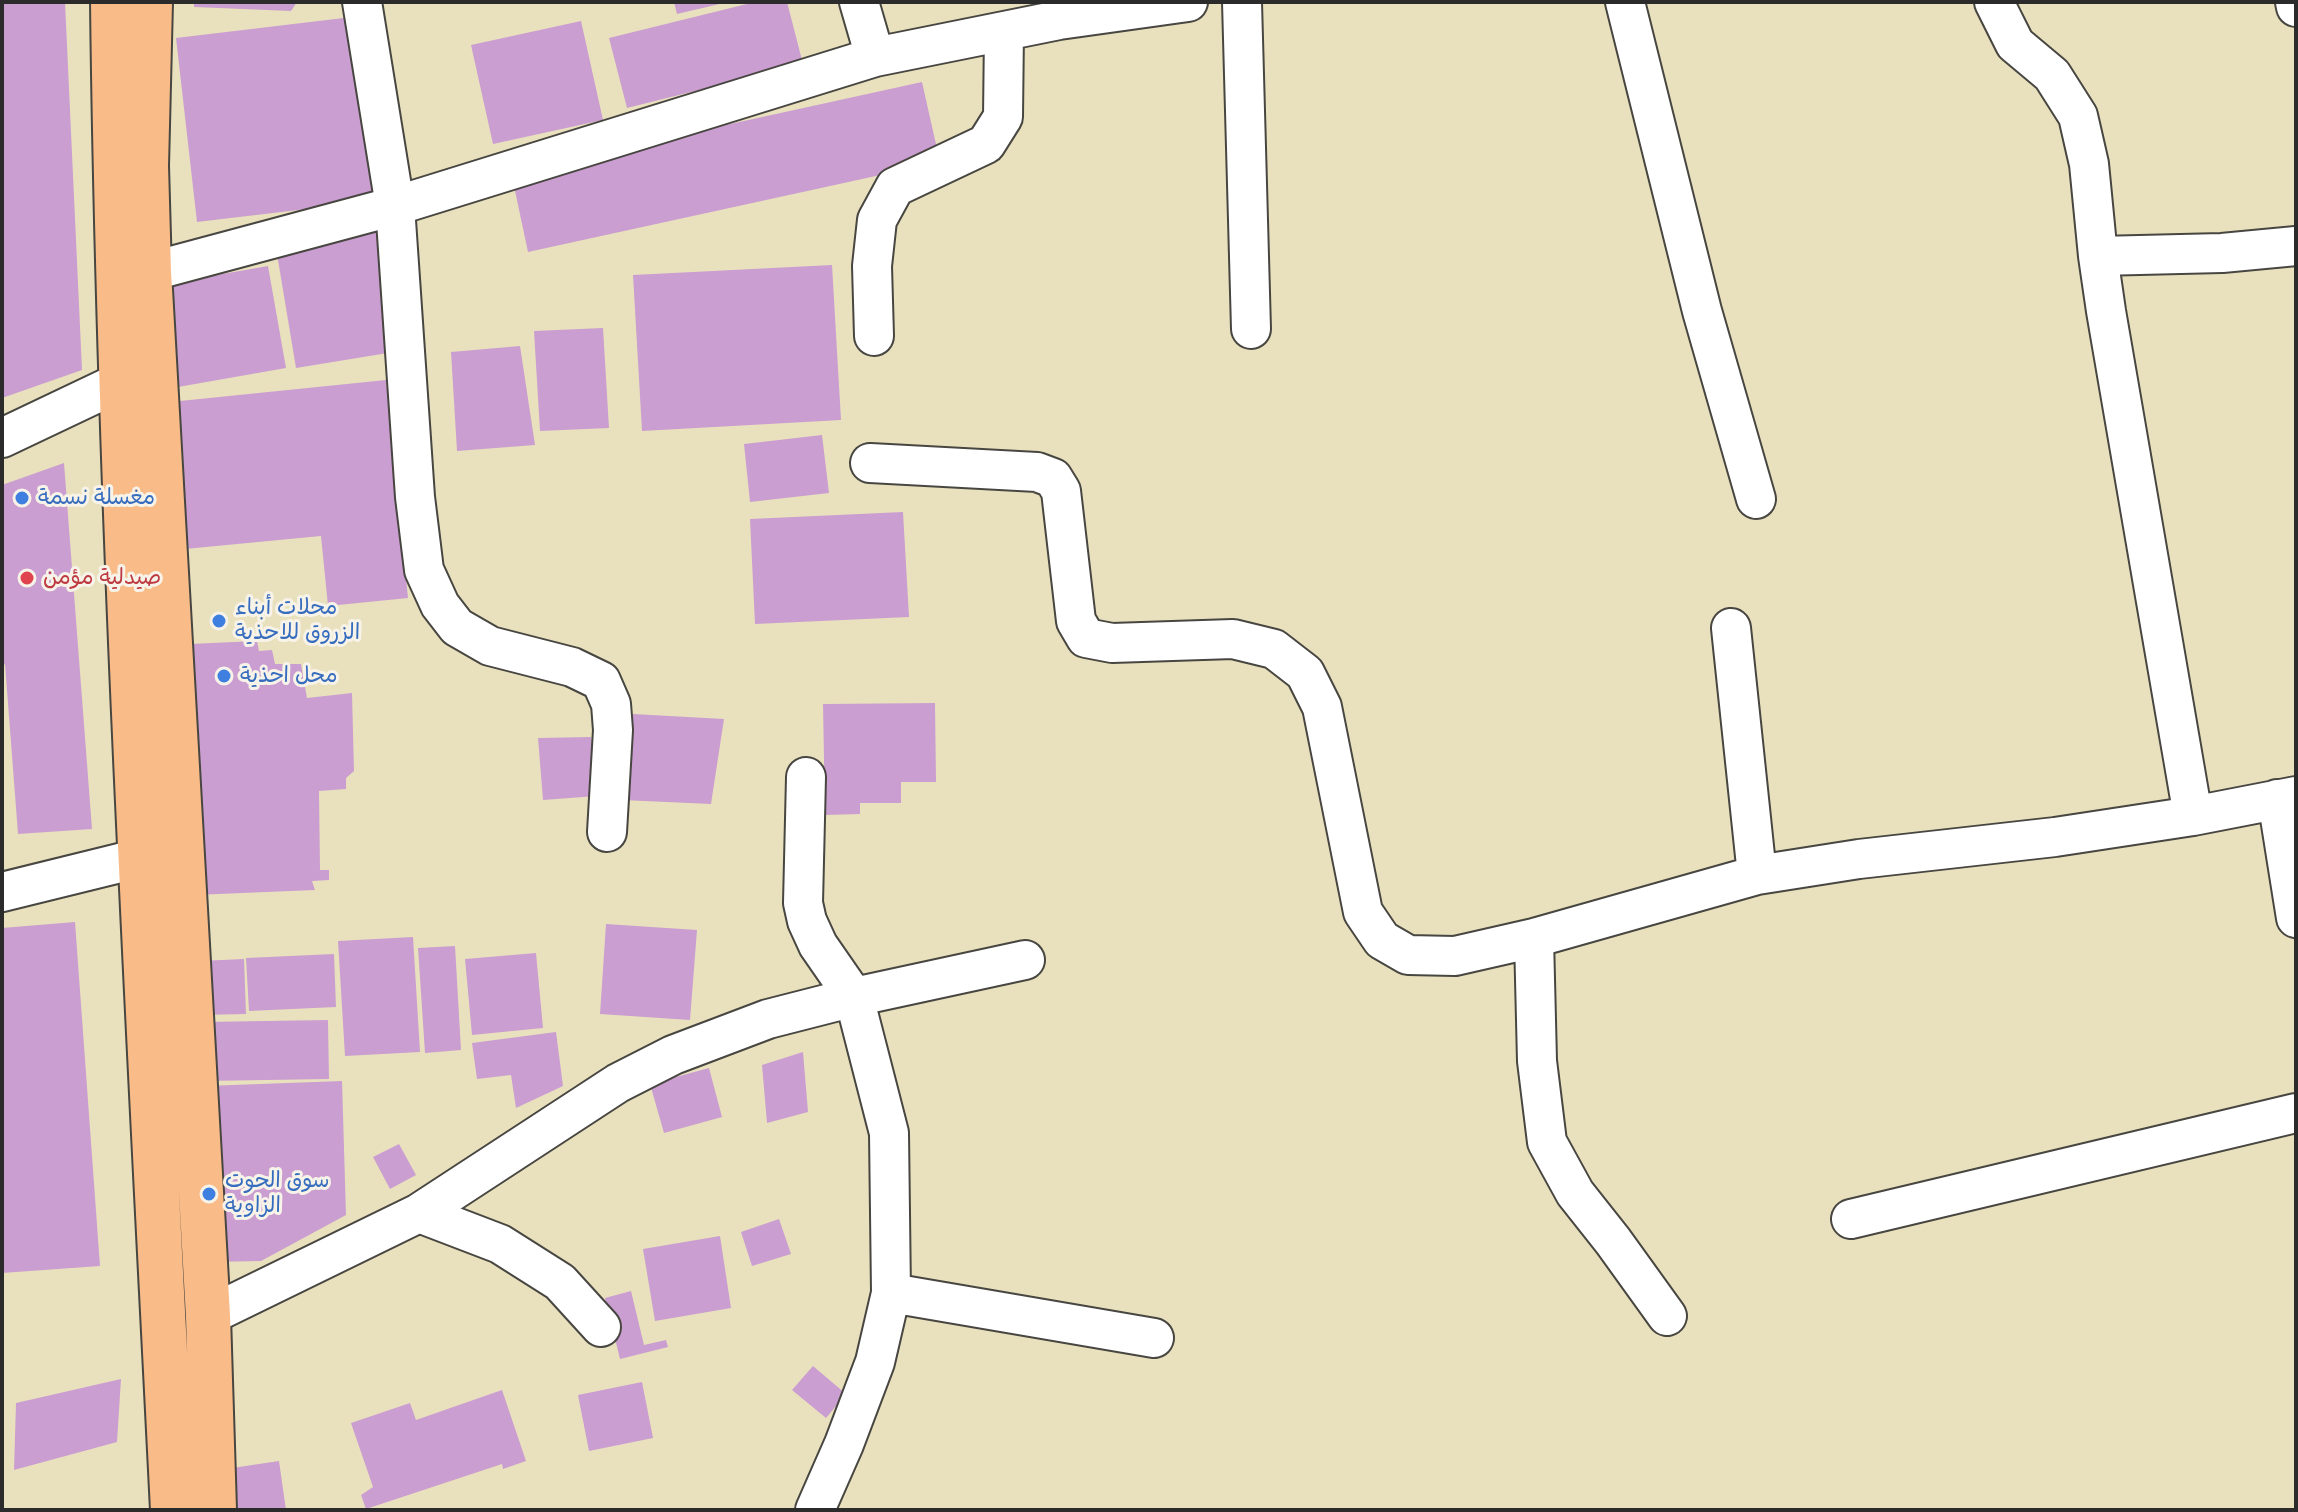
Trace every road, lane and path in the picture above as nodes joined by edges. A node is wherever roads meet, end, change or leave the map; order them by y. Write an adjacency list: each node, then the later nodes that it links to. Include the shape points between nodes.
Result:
1 (113, 2): 17 (main road)
2 (150, 2): 14 (main road)
3 (362, 2): 11 (street)
4 (859, 2): 10 (street)
5 (1188, 2): 9 (street)
6 (1242, 2): 15 (street)
7 (1625, 2): 20 (street, via 1702,311)
8 (1994, 2): 13 (street, via 2015,44 2052,75 2078,116 2089,164)
9 (1004, 31): 10 (street); 16 (street, via 1003,117 986,144 895,187 877,220)
10 (875, 57): 11 (street)
11 (395, 206): 14 (street); 25 (street, via 424,570 457,627 490,646 572,667 601,681 611,704 613,730)
12 (2296, 246): 13 (street)
13 (2098, 256): 24 (street)
14 (149, 272): 37 (main road)
15 (1251, 329)
16 (874, 336)
17 (120, 382): 18 (street); 26 (main road)
18 (2, 438)
19 (870, 463): 30 (street, via 1037,472 1053,478 1061,491 1076,621 1086,638 1112,643 1233,639 1274,649 1305,673 1322,707 1363,912 1382,940 1408,955 1455,956)
20 (1756, 499)
21 (1731, 628): 27 (street)
22 (806, 777): 32 (street, via 803,903 818,945)
23 (2286, 798): 24 (street); 29 (street)
24 (2193, 816): 27 (street)
25 (607, 832)
26 (140, 858): 28 (street); 41 (main road)
27 (1757, 875): 30 (street)
28 (2, 892)
29 (2296, 918)
30 (1534, 938): 38 (street, via 1537,1061 1547,1142 1575,1193)
31 (1025, 960): 32 (street)
32 (854, 997): 34 (street, via 768,1019 673,1055); 36 (street, via 889,1133)
33 (2296, 1113): 35 (street)
34 (419, 1213): 37 (street); 39 (street, via 500,1244 560,1282)
35 (1851, 1219)
36 (891, 1293): 40 (street); 43 (street, via 875,1362)
37 (208, 1316): 42 (main road)
38 (1667, 1316)
39 (601, 1327)
40 (1154, 1338)
41 (173, 1510)
42 (214, 1510)
43 (815, 1510)

